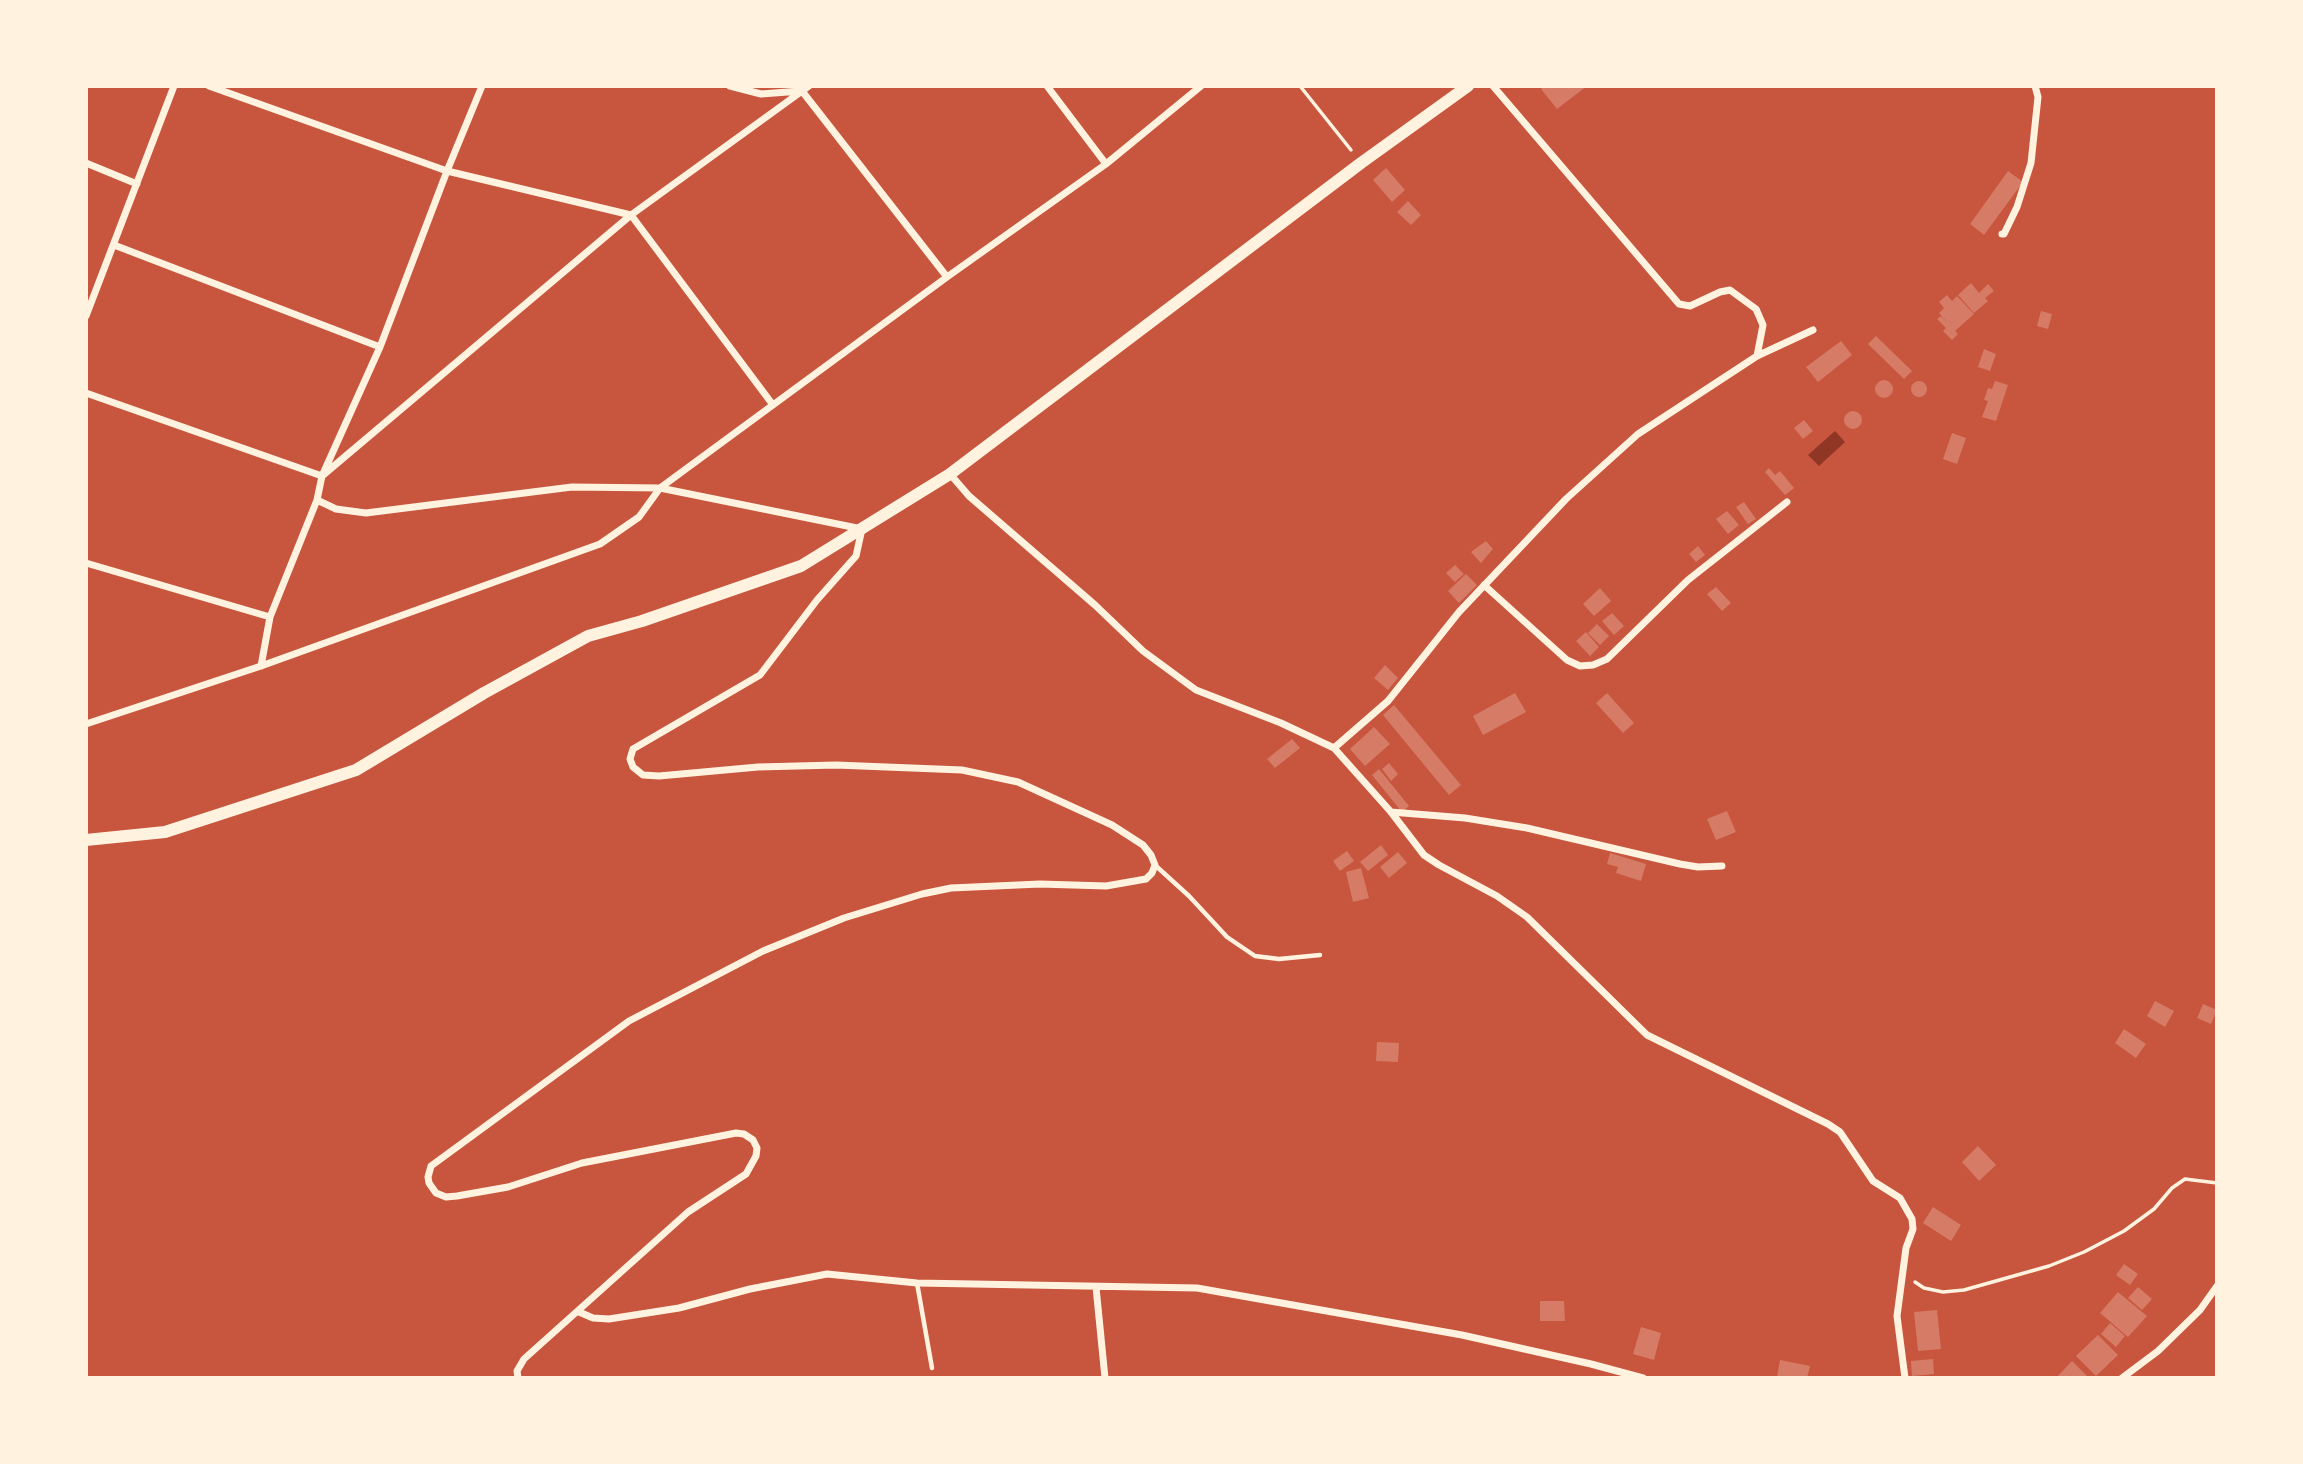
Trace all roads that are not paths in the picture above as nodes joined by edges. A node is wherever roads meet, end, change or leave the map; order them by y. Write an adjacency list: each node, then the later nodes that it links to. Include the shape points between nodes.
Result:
1 (174, 86): 15 (street)
2 (209, 86): 14 (street)
3 (482, 86): 14 (street)
4 (730, 86): 11 (street, via 761,94)
5 (809, 86): 11 (street)
6 (1047, 86): 13 (street)
7 (1201, 86): 13 (street)
8 (1468, 86): 26 (street)
9 (1493, 86): 23 (street, via 1679,304 1690,306 1730,290 1756,309 1763,325)
10 (2035, 86): 17 (street, via 2038,97 2031,163 2017,207)
11 (802, 88): 16 (street); 19 (street)
12 (86, 163): 15 (street)
13 (1106, 163): 19 (street)
14 (447, 171): 16 (street); 22 (street)
15 (137, 184): 18 (street)
16 (631, 215): 25 (street); 27 (street)
17 (2001, 234)
18 (114, 245): 20 (street); 22 (street)
19 (947, 277): 25 (street)
20 (86, 316)
21 (1813, 330): 23 (street)
22 (380, 347): 27 (street)
23 (1757, 356): 33 (street, via 1638,434 1566,499)
24 (86, 393): 27 (street)
25 (773, 405): 28 (street)
26 (950, 474): 31 (street); 37 (street, via 1143,651 1196,690)
27 (322, 476): 29 (street)
28 (660, 488): 29 (street, via 572,487 366,513 336,509); 31 (street); 35 (street, via 639,517 600,544)
29 (317, 500): 34 (street)
30 (1787, 502): 33 (street, via 1688,580 1607,659 1594,665 1580,666 1567,660)
31 (863, 529): 39 (street, via 801,566 588,636 356,770 165,832); 40 (street, via 856,556 760,675 633,749 633,768 643,775 659,776 836,765 962,770 1018,782 1112,825 1143,845)
32 (86, 563): 34 (street)
33 (1484, 585): 37 (street, via 1388,701)
34 (270, 617): 35 (street)
35 (261, 666): 36 (street)
36 (86, 724)
37 (1334, 748): 38 (street)
38 (1391, 812): 41 (street, via 1527,828 1680,864); 51 (street, via 1424,855 1527,917 1647,1035 1828,1124 1840,1132 1873,1181 1900,1198 1913,1229 1897,1316)
39 (86, 840)
40 (1155, 865): 42 (lane, via 1227,937 1255,956); 46 (street, via 1146,879 1106,886 1040,884 932,892 844,918 763,951 629,1021 432,1166 429,1184 446,1197 508,1187 582,1163 736,1133 753,1140 756,1156 746,1174 688,1212)
41 (1722, 866)
42 (1321, 955)
43 (917, 1283): 45 (street); 46 (street, via 827,1274 609,1320); 47 (lane)
44 (2217, 1286): 52 (street, via 2200,1310 2158,1351)
45 (1096, 1287): 49 (street); 50 (street, via 1197,1288 1462,1335)
46 (579, 1312): 48 (street, via 524,1359)
47 (932, 1368)
48 (518, 1378)
49 (1105, 1378)
50 (1643, 1378)
51 (1905, 1378)
52 (2122, 1378)

